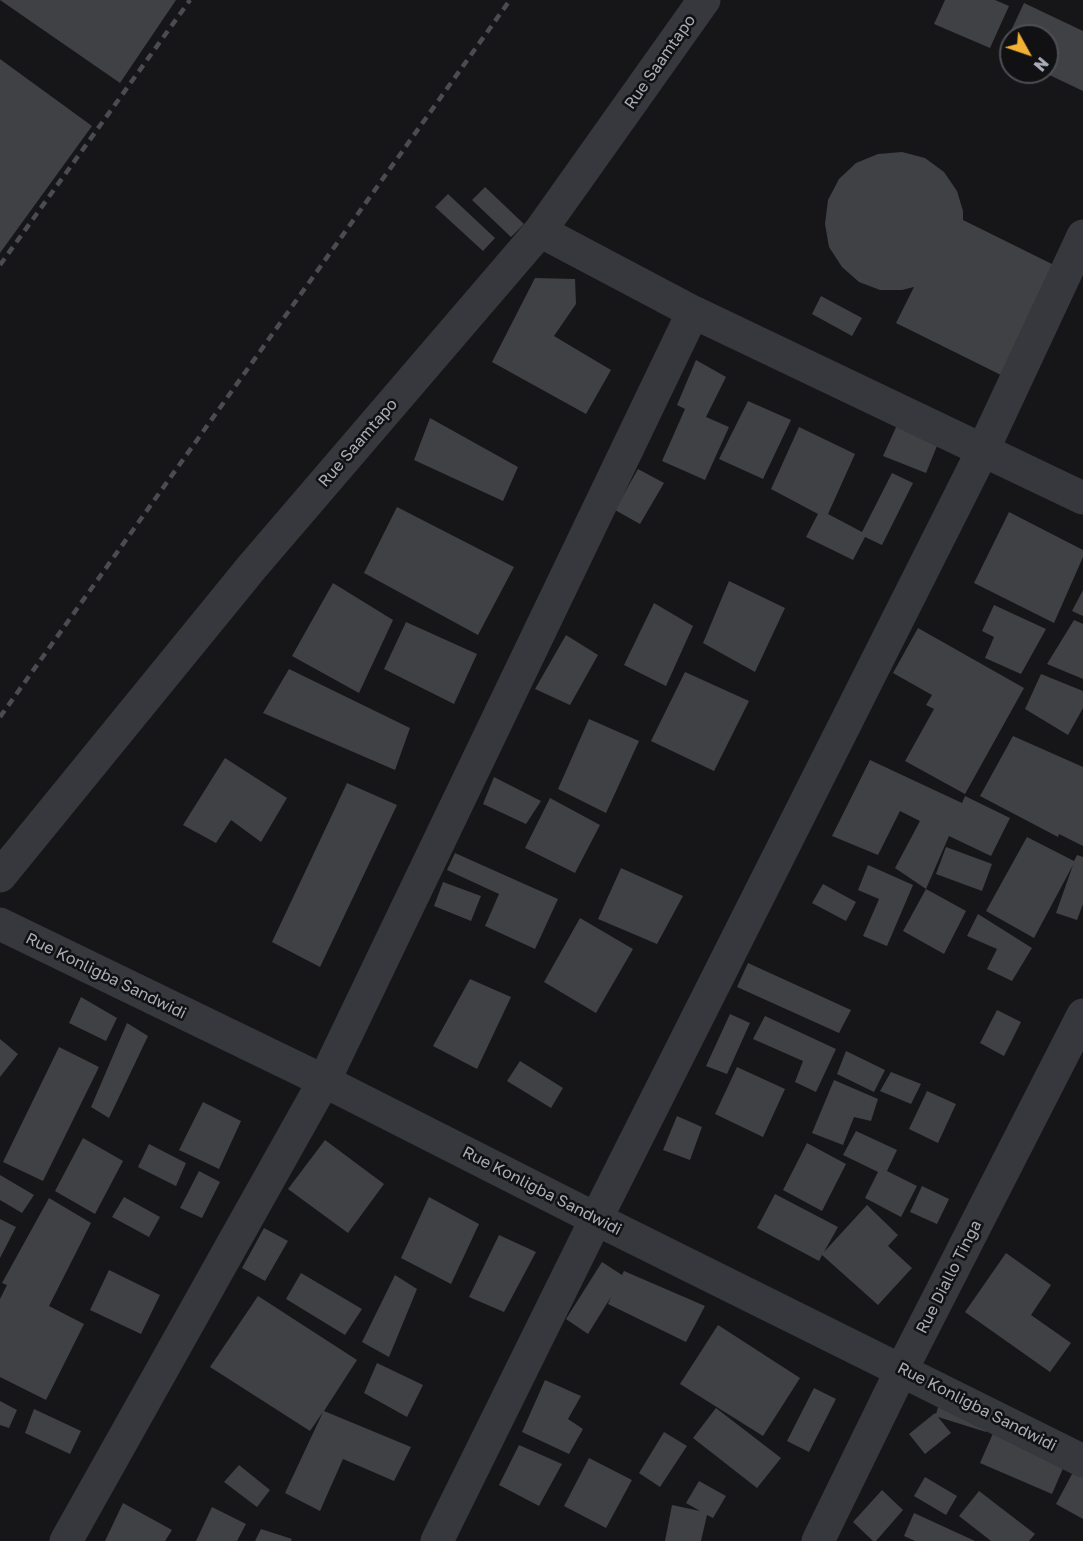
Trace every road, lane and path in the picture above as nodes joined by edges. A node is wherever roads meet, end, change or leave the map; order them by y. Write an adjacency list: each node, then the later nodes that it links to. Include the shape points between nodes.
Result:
1 (704, 0): 2 (street, Rue Saamtapo)
2 (540, 231): 4 (street); 7 (street, Rue Saamtapo, via 252,567)
3 (1083, 237): 5 (street)
4 (693, 312): 5 (street); 10 (street)
5 (983, 450): 6 (street); 11 (street)
6 (1083, 498)
7 (0, 876)
8 (0, 924): 10 (street, Rue Konligba Sandwidi)
9 (1083, 1015): 12 (street, Rue Diallo Tinga)
10 (324, 1081): 11 (street, Rue Konligba Sandwidi); 14 (street)
11 (596, 1219): 12 (street, Rue Konligba Sandwidi); 15 (street)
12 (902, 1369): 13 (street, Rue Konligba Sandwidi); 16 (street, Rue Diallo Tinga)
13 (1083, 1461)
14 (66, 1541)
15 (437, 1541)
16 (818, 1541)

